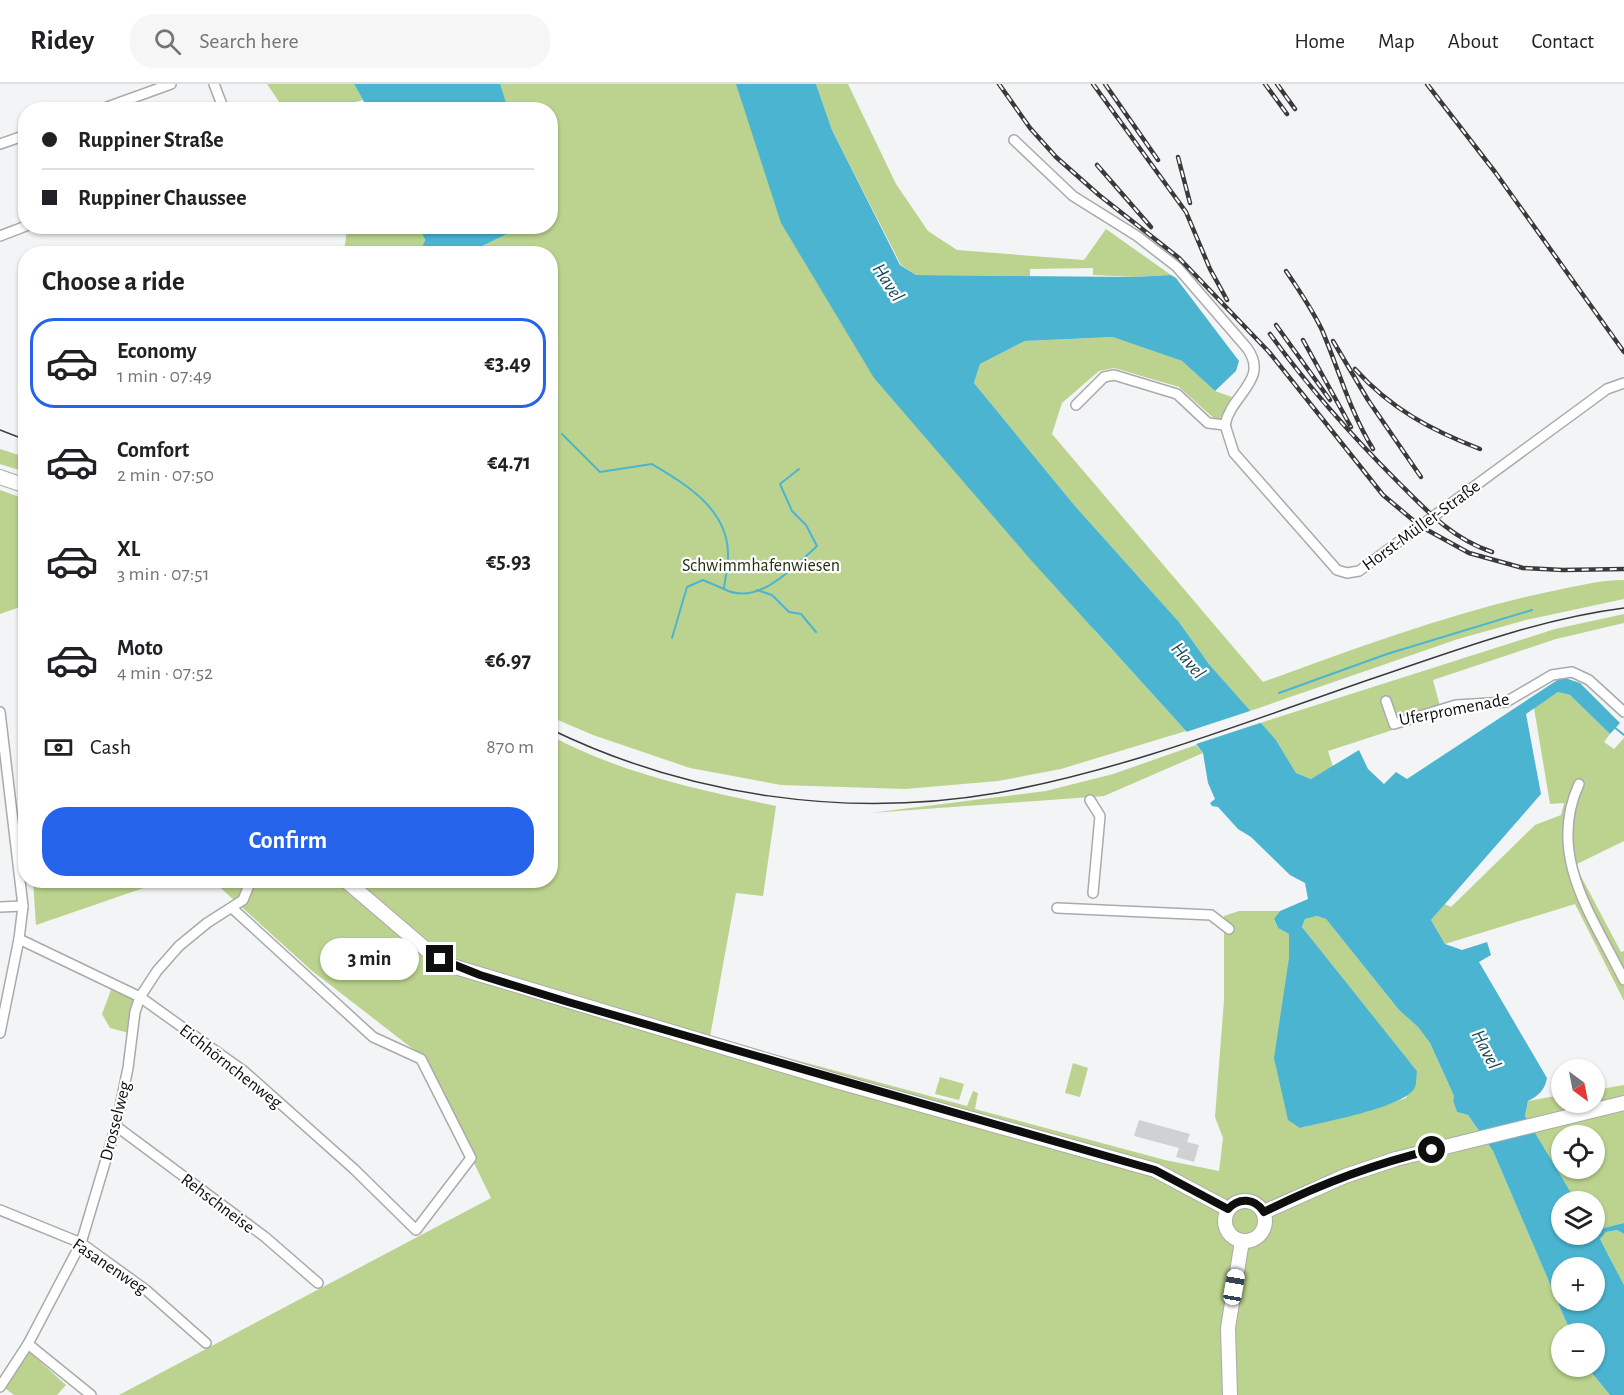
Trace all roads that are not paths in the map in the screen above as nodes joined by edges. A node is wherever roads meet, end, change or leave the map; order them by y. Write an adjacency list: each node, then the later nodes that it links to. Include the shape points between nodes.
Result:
1 (171, 84): 3 (street)
2 (214, 84): 4 (street)
3 (121, 102)
4 (221, 102)
5 (18, 138): 7 (street)
6 (1014, 140): 12 (street, via 1073,196 1137,236 1177,267 1247,348 1255,363 1253,379 1233,402)
7 (0, 144)
8 (18, 229): 9 (street)
9 (0, 236)
10 (1624, 382): 12 (street, Horst-Müller-Straße, via 1607,389 1359,571 1347,573 1337,570 1234,453)
11 (1076, 405): 12 (street, via 1104,376 1124,376 1176,394 1208,423)
12 (1225, 425)
13 (0, 477): 14 (main road)
14 (18, 483)
15 (1386, 701): 17 (street, Uferpromenade, via 1394,724 1456,705 1506,702 1552,675 1572,672 1589,680)
16 (0, 712): 20 (street)
17 (1624, 712)
18 (1579, 784): 31 (street, via 1570,812 1568,856 1576,884)
19 (1090, 800): 24 (street, via 1100,816)
20 (18, 864)
21 (21, 888): 25 (street)
22 (248, 888): 27 (street, Drosselweg, via 243,900)
23 (354, 888): 36 (main road, via 428,951 452,966 836,1081 1155,1170)
24 (1093, 893)
25 (23, 906): 26 (street); 30 (street)
26 (0, 907)
27 (232, 908): 32 (street, Drosselweg, via 179,946); 32 (street, Eichhörnchenweg, via 373,1037 421,1059 471,1158 416,1230 245,1072)
28 (1056, 908): 29 (street, via 1211,915)
29 (1229, 929)
30 (20, 939): 32 (street, Eichhörnchenweg); 33 (street)
31 (1624, 980)
32 (140, 997): 35 (street, Drosselweg)
33 (0, 1034)
34 (1624, 1103): 38 (main road, via 1396,1159 1345,1176)
35 (116, 1126): 40 (street, Drosselweg); 41 (street, Rehschneise, via 265,1237)
36 (1228, 1209): 38 (main road, via 1248,1200); 39 (main road, via 1226,1229)
37 (0, 1210): 40 (street, Fasanenweg)
38 (1264, 1212): 39 (main road, via 1262,1233)
39 (1242, 1241): 46 (main road, via 1227,1342)
40 (81, 1243): 42 (street, Fasanenweg, via 146,1290); 43 (street, Drosselweg)
41 (318, 1283)
42 (206, 1343)
43 (28, 1344): 44 (street, Drosselweg); 45 (street)
44 (0, 1387)
45 (91, 1395)
46 (1230, 1395)

